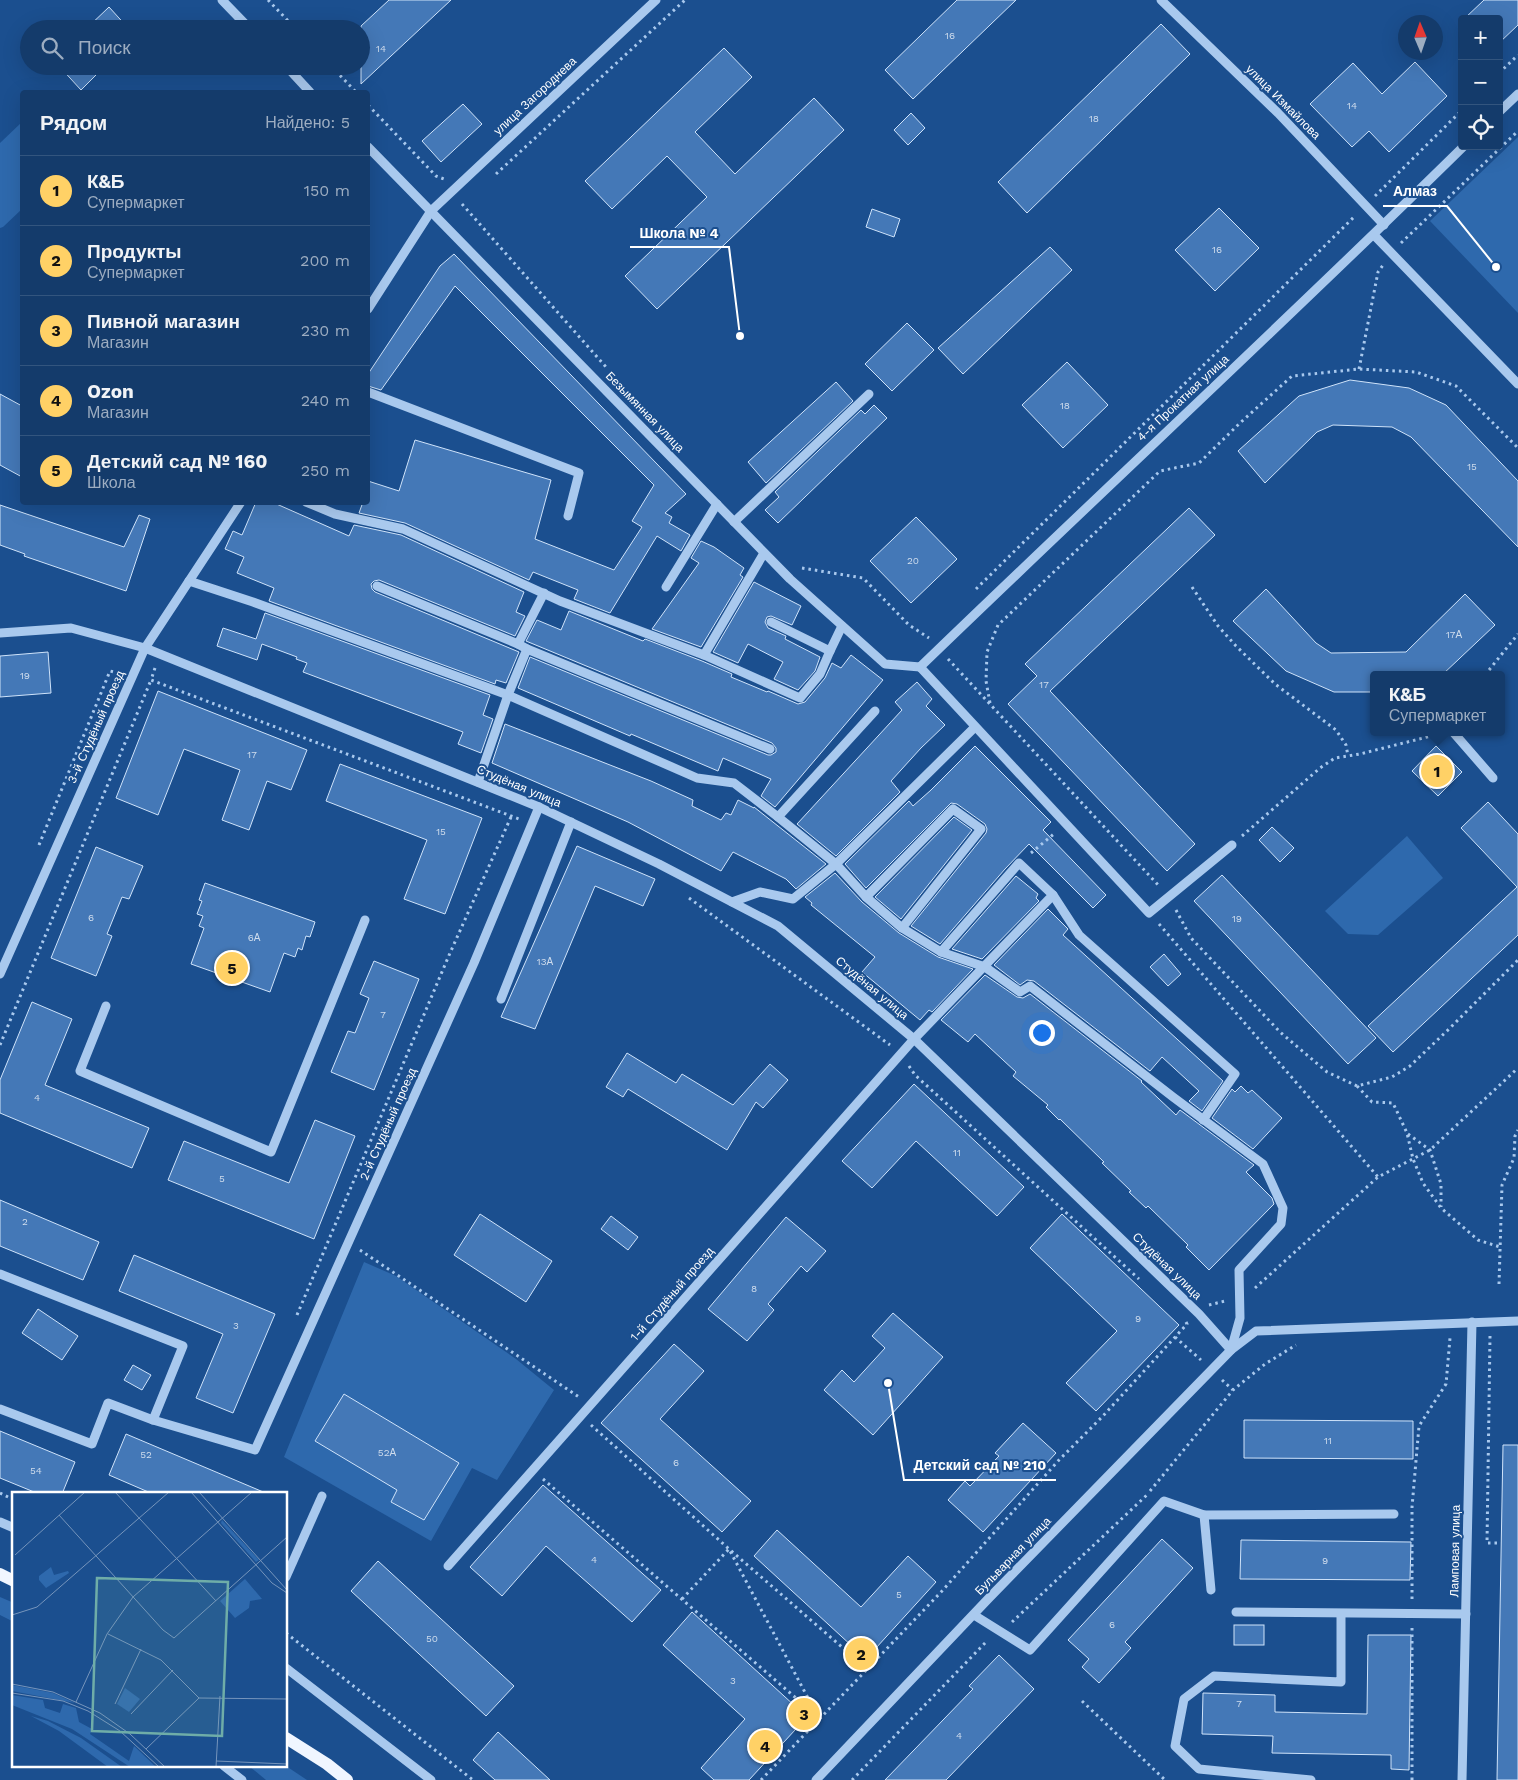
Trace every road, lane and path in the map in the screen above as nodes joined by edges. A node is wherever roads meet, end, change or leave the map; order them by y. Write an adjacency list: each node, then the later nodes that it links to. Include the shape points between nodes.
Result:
1 (222, 0): 6 (street)
2 (268, 0): 7 (path)
3 (656, 0): 22 (street, улица Загороднева)
4 (685, 0): 21 (path)
5 (1161, 0): 23 (street, улица Измайлова, via 1278,113)
6 (241, 20)
7 (287, 20)
8 (1518, 55): 9 (path)
9 (1503, 69)
10 (294, 75): 12 (street)
11 (340, 75): 13 (path)
12 (308, 90)
13 (354, 90)
14 (1518, 94): 16 (street)
15 (370, 107): 22 (path, via 436,176)
16 (1503, 108)
17 (1458, 114): 23 (path)
18 (1518, 131): 27 (path)
19 (370, 150): 24 (street, Безымянная улица)
20 (1460, 150): 25 (street, 4-я Прокатная улица)
21 (491, 178)
22 (458, 185): 24 (street, улица Загороднева)
23 (1365, 205): 25 (street, улица Измайлова); 47 (path)
24 (435, 215): 28 (street); 29 (path, via 462,204); 35 (street, Безымянная улица)
25 (1384, 225): 26 (street, 4-я Прокатная улица)
26 (1374, 235): 27 (street); 57 (street, 4-я Прокатная улица)
27 (1391, 253): 30 (path, via 1378,272); 31 (street)
28 (370, 307)
29 (607, 367)
30 (1359, 369): 34 (path, via 1416,372 1456,386); 64 (path, via 1292,376 1199,463 1160,471 998,625 987,652 986,681)
31 (1518, 384)
32 (370, 393): 38 (street, via 579,473)
33 (869, 394): 39 (street)
34 (1518, 448)
35 (717, 504): 39 (street, Безымянная улица); 44 (street)
36 (239, 505): 42 (street, 3-й Студёный проезд)
37 (313, 505): 46 (street, via 335,514 403,529)
38 (568, 516)
39 (734, 522): 40 (street, Безымянная улица)
40 (764, 553): 49 (street, Безымянная улица); 59 (street)
41 (795, 562): 53 (path, via 802,568 862,578 909,624)
42 (189, 581): 55 (street, 3-й Студёный проезд); 63 (street)
43 (377, 586): 54 (street)
44 (666, 587)
45 (1192, 587): 70 (path, via 1218,626 1242,652 1275,684 1336,730)
46 (544, 593): 54 (street); 59 (street)
47 (970, 595)
48 (771, 622): 58 (street)
49 (842, 626): 58 (street); 60 (street, Безымянная улица, via 885,664)
50 (935, 630): 53 (path)
51 (0, 633): 55 (street, Студёная улица, via 72,628)
52 (1518, 634): 61 (path)
53 (928, 637): 57 (path)
54 (518, 644): 56 (street)
55 (145, 648): 72 (street, Студёная улица); 91 (street, 3-й Студёный проезд)
56 (527, 648): 63 (street); 69 (street)
57 (939, 649): 60 (street, 4-я Прокатная улица); 64 (path)
58 (830, 651): 59 (street, via 820,674 800,698)
59 (704, 655)
60 (920, 668): 66 (street)
61 (1488, 671)
62 (151, 680): 95 (path)
63 (508, 695): 72 (street); 75 (street, via 697,778 734,783)
64 (990, 703): 82 (path)
65 (875, 711): 75 (street)
66 (975, 726): 77 (street); 80 (street)
67 (1431, 736): 70 (path)
68 (1456, 736): 71 (street)
69 (770, 749)
70 (1348, 756): 78 (path, via 1335,758 1320,768)
71 (1493, 778)
72 (478, 782): 73 (street, Студёная улица)
73 (538, 807): 76 (street, Студёная улица); 106 (street, 2-й Студёный проезд, via 474,963)
74 (511, 816): 113 (path)
75 (778, 818): 80 (street)
76 (571, 822): 84 (street, Студёная улица); 92 (street)
77 (1066, 824): 79 (path); 85 (street)
78 (1232, 845): 82 (street)
79 (1018, 863): 81 (street); 88 (street)
80 (836, 864): 83 (street); 84 (street, via 793,899 760,892)
81 (1053, 896): 90 (street, 1-й Студёный проезд); 99 (street, via 1079,935 1235,1074)
82 (1169, 896): 85 (street); 98 (path, via 1191,938 1280,1032 1327,1072)
83 (866, 897): 87 (street); 87 (street, via 953,808 981,829)
84 (732, 902): 94 (street, Студёная улица, via 778,926)
85 (1149, 913): 104 (path)
86 (365, 920): 93 (street, via 271,1152 80,1071)
87 (902, 928): 88 (street)
88 (941, 952): 90 (street)
89 (1518, 960): 98 (path, via 1410,1066 1392,1077)
90 (985, 967): 94 (street, 1-й Студёный проезд); 99 (street, via 1020,992 1030,986)
91 (0, 974)
92 (501, 999)
93 (106, 1006)
94 (914, 1039): 119 (street, Студёная улица, via 1199,1314); 122 (street, 1-й Студёный проезд)
95 (0, 1045)
96 (1518, 1068): 102 (path)
97 (915, 1076): 109 (path)
98 (1357, 1086): 101 (path, via 1372,1102 1392,1103)
99 (1203, 1120): 119 (street, via 1263,1164 1283,1208 1280,1224 1239,1270 1240,1318)
100 (1518, 1130): 107 (path, via 1514,1158 1502,1185)
101 (1407, 1133): 102 (path); 103 (path)
102 (1430, 1150): 103 (path); 105 (path, via 1441,1184)
103 (1413, 1159): 104 (path); 105 (path, via 1423,1183)
104 (1378, 1177): 111 (path)
105 (1441, 1208): 107 (path, via 1478,1240)
106 (349, 1242): 122 (path); 125 (street, 2-й Студёный проезд, via 256,1450)
107 (1500, 1247): 110 (path)
108 (0, 1274): 125 (street, via 183,1346)
109 (1143, 1284)
110 (1499, 1284)
111 (1256, 1287)
112 (1180, 1317): 118 (path, via 1187,1324)
113 (296, 1318)
114 (1518, 1321): 115 (street)
115 (1472, 1322): 119 (street, via 1256,1331); 147 (street, Ламповая улица)
116 (1450, 1335): 146 (path, via 1446,1384 1419,1426 1412,1507)
117 (1490, 1335): 136 (path, via 1486,1543)
118 (1175, 1337): 121 (path); 151 (path, via 942,1591)
119 (1231, 1350): 121 (street, Бульварная улица)
120 (1265, 1364): 127 (path, via 1233,1390)
121 (1212, 1370): 148 (street, Бульварная улица)
122 (591, 1405): 124 (street, 1-й Студёный проезд)
123 (0, 1409): 125 (street, via 92,1444 108,1403)
124 (581, 1416): 126 (street, 1-й Студёный проезд); 137 (path)
125 (154, 1420)
126 (533, 1470): 138 (street, 1-й Студёный проезд); 143 (path)
127 (1148, 1493): 131 (path); 149 (path)
128 (0, 1494): 130 (path)
129 (322, 1496): 139 (street)
130 (12, 1499)
131 (1164, 1501): 133 (street); 149 (street, via 1030,1650)
132 (1394, 1514): 133 (street)
133 (1204, 1515): 142 (street)
134 (0, 1522): 135 (street)
135 (12, 1527)
136 (1501, 1543)
137 (729, 1549): 143 (path); 151 (path); 154 (path)
138 (448, 1566)
139 (288, 1572)
140 (0, 1574): 141 (main road)
141 (12, 1580)
142 (1211, 1590)
143 (682, 1599): 154 (path)
144 (1236, 1612): 145 (street)
145 (1341, 1614): 146 (street); 165 (street, via 1341,1682 1214,1676 1184,1699 1175,1746 1199,1769)
146 (1412, 1614): 147 (street); 166 (path)
147 (1466, 1614): 167 (street, Ламповая улица)
148 (974, 1615): 149 (street); 162 (street, Бульварная улица)
149 (1002, 1632): 163 (path, via 986,1641)
150 (288, 1635): 160 (path)
151 (866, 1668): 154 (path)
152 (288, 1670): 159 (street)
153 (1082, 1701): 164 (path)
154 (819, 1718): 161 (path)
155 (288, 1739): 158 (main road)
156 (227, 1768): 157 (street)
157 (242, 1780)
158 (347, 1780)
159 (431, 1780)
160 (473, 1780)
161 (761, 1780)
162 (816, 1780)
163 (852, 1780)
164 (1165, 1780)
165 (1311, 1780)
166 (1412, 1780)
167 (1462, 1780)

